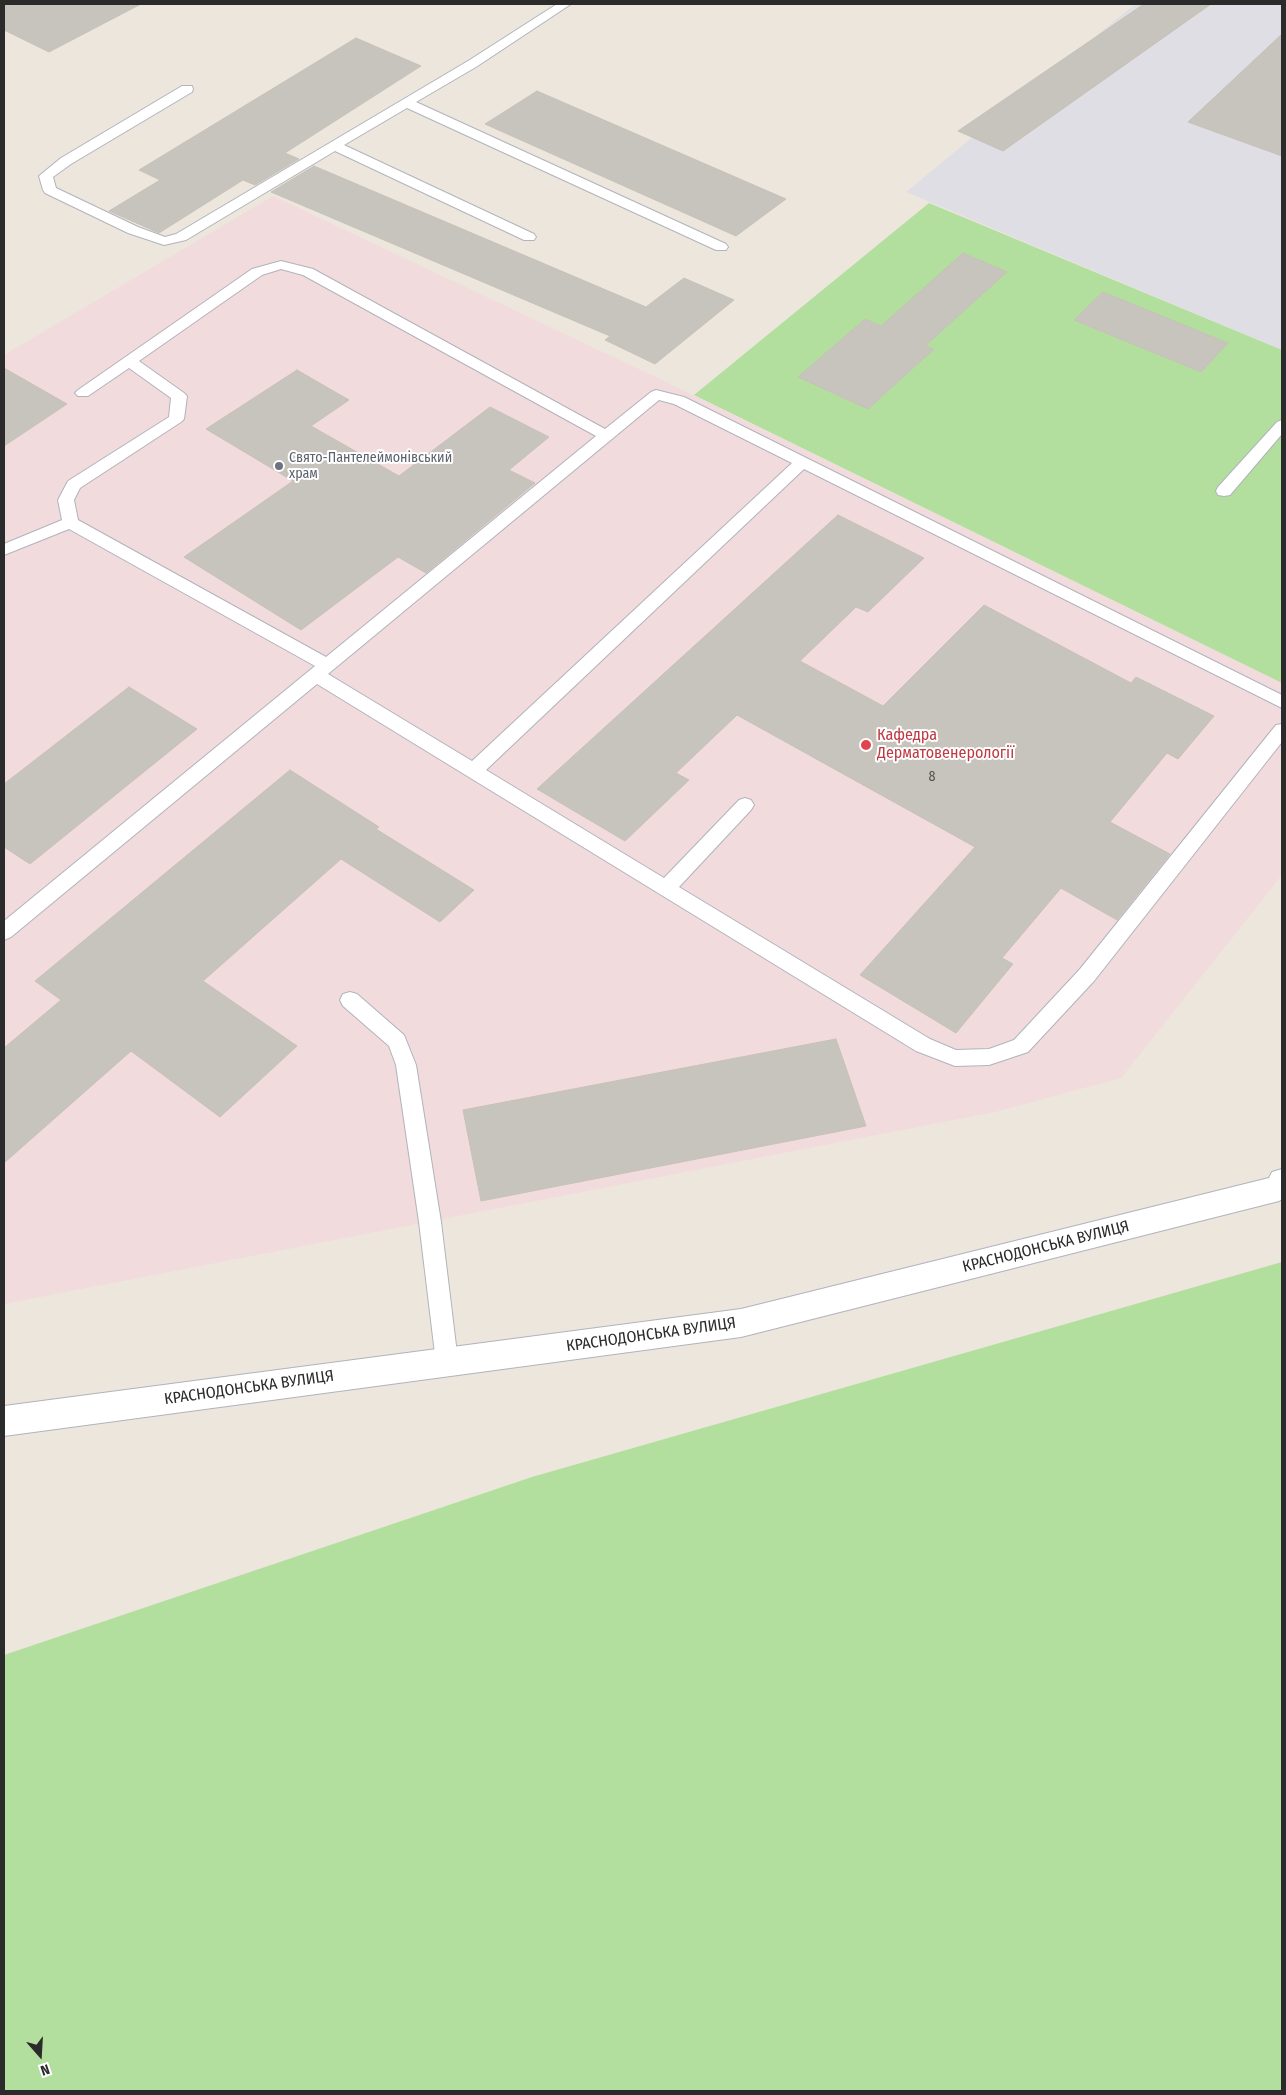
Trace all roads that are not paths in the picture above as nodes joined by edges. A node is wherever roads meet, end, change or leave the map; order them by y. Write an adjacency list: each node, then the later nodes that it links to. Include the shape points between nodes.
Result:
1 (565, 4): 3 (lane)
2 (187, 89): 4 (lane, via 66,161 46,176 50,190 164,241 181,237)
3 (407, 103): 4 (lane); 6 (lane)
4 (335, 146): 5 (lane)
5 (528, 237)
6 (720, 247)
7 (129, 362): 8 (lane); 10 (lane, via 257,272 281,265 308,272); 13 (lane, via 179,396 176,419 74,485 66,500)
8 (83, 393)
9 (1282, 425): 12 (lane)
10 (607, 436): 11 (lane, via 656,395 679,400); 15 (lane)
11 (802, 462): 16 (lane); 18 (lane)
12 (1224, 491)
13 (70, 523): 14 (lane); 15 (lane)
14 (4, 550)
15 (322, 670): 18 (lane); 21 (lane)
16 (1282, 702)
17 (1282, 730): 20 (lane, via 1087,975 1021,1046 989,1057 955,1058 922,1045)
18 (473, 771): 20 (lane)
19 (745, 805): 20 (lane)
20 (666, 888)
21 (4, 932)
22 (350, 1000): 24 (lane, via 397,1041 406,1065)
23 (1281, 1187): 24 (street, КРАСНОДОНСЬКА ВУЛИЦЯ, via 741,1323)
24 (447, 1362): 25 (street, КРАСНОДОНСЬКА ВУЛИЦЯ)
25 (4, 1420)

